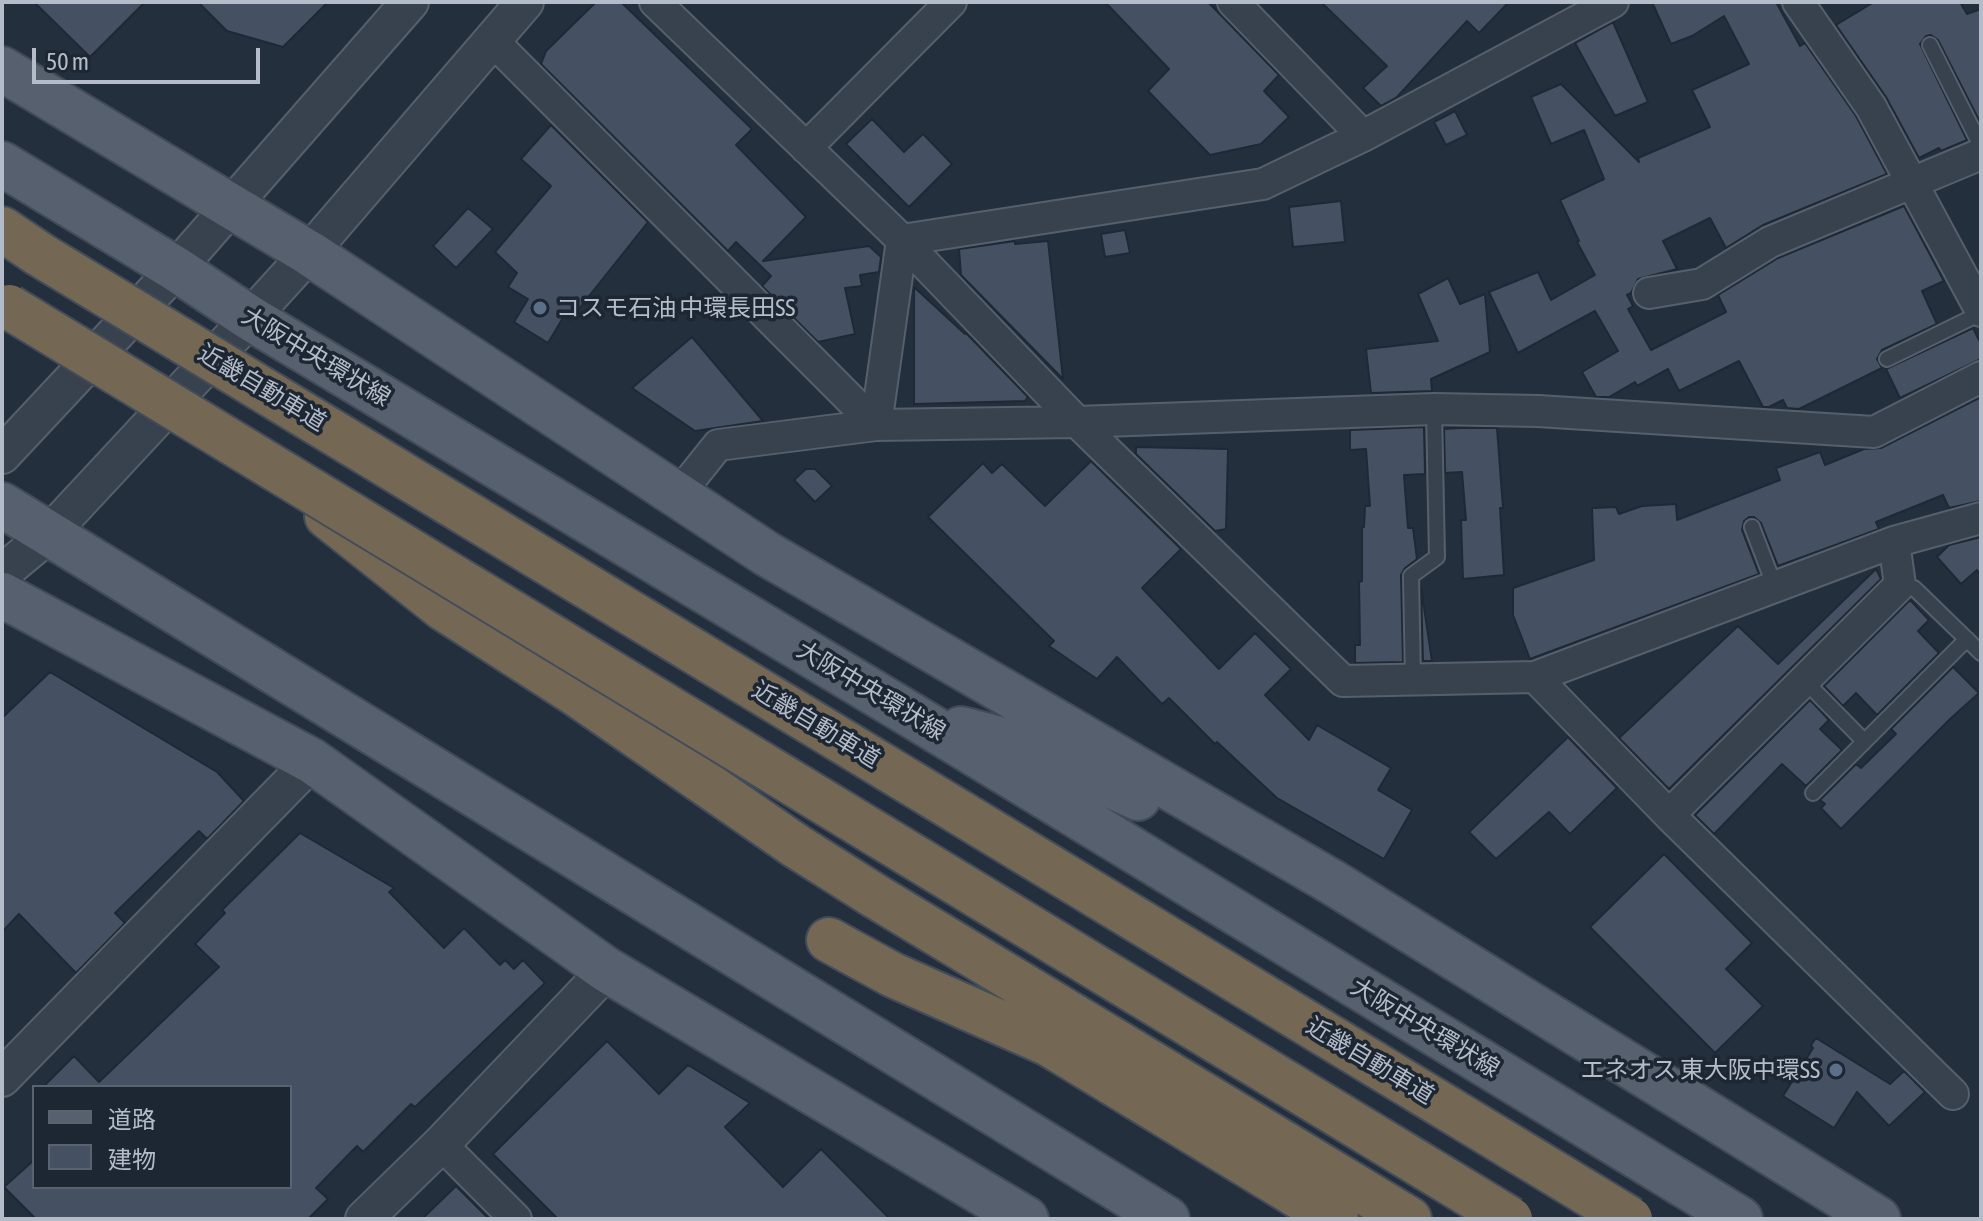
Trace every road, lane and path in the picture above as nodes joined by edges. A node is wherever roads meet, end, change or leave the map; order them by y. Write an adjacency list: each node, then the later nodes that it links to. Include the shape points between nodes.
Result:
1 (410, 2): 17 (street)
2 (525, 2): 8 (street)
3 (655, 2): 13 (street)
4 (951, 2): 13 (street)
5 (1233, 2): 11 (street)
6 (1613, 2): 11 (street)
7 (1798, 2): 16 (street, via 1871,107)
8 (492, 40): 20 (street); 30 (street)
9 (1930, 45): 12 (lane)
10 (2, 69): 17 (main road)
11 (1363, 136): 19 (street, via 1263,184)
12 (1981, 146)
13 (806, 148): 19 (street)
14 (1981, 154): 16 (street)
15 (2, 164): 21 (main road, 大阪中央環状線)
16 (1913, 183): 22 (street, via 1770,242 1702,284); 24 (street)
17 (229, 207): 20 (main road); 21 (street)
18 (2, 230): 66 (highway, 近畿自動車道, bridge)
19 (902, 240): 29 (street); 30 (street)
20 (309, 253): 25 (street); 33 (main road)
21 (176, 269): 25 (main road, 大阪中央環状線); 31 (street)
22 (1649, 293)
23 (2, 303): 32 (highway, bridge)
24 (1981, 312): 26 (lane)
25 (250, 318): 37 (street); 48 (main road, 大阪中央環状線)
26 (1887, 359)
27 (1981, 377): 28 (street, via 1874,432)
28 (1434, 409): 29 (street); 46 (lane, via 1437,557 1411,576)
29 (1077, 422): 30 (street); 46 (street, via 1343,681)
30 (876, 425): 33 (street, via 718,445)
31 (2, 455)
32 (264, 462): 64 (highway, bridge, via 443,608 796,846); 65 (highway, bridge)
33 (678, 495): 53 (main road, via 767,554)
34 (2, 505): 37 (main road)
35 (1981, 518): 38 (street)
36 (1752, 527): 41 (lane)
37 (49, 534): 39 (street); 62 (main road)
38 (1894, 542): 40 (street); 41 (street)
39 (2, 573)
40 (1900, 585): 43 (lane, via 1914,588); 47 (street)
41 (1775, 587): 45 (street)
42 (2, 595): 50 (main road)
43 (1967, 639): 44 (lane); 49 (lane)
44 (1981, 653)
45 (1535, 677): 46 (street); 52 (street)
46 (1413, 680)
47 (1804, 680): 49 (lane); 52 (street)
48 (916, 718): 53 (main road, via 1019,744); 67 (main road, 大阪中央環状線)
49 (1864, 741): 51 (lane)
50 (312, 761): 55 (main road); 56 (street)
51 (1813, 793)
52 (1669, 815): 57 (street)
53 (1332, 882): 68 (main road)
54 (829, 940): 63 (highway, via 907,982 1049,1044)
55 (607, 970): 58 (street); 61 (main road)
56 (2, 1078)
57 (1953, 1094)
58 (441, 1144): 59 (street); 60 (street)
59 (364, 1219)
60 (516, 1219)
61 (1026, 1219)
62 (1167, 1219)
63 (1336, 1219)
64 (1409, 1219)
65 (1510, 1219)
66 (1630, 1219)
67 (1740, 1219)
68 (1878, 1219)

